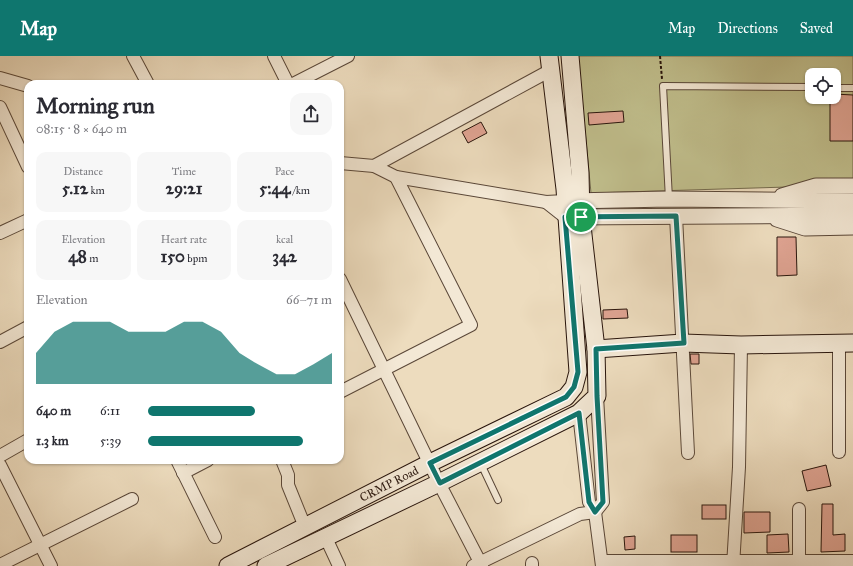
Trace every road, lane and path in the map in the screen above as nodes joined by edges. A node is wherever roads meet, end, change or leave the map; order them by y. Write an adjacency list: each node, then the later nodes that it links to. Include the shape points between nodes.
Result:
1 (133, 56): 8 (street)
2 (274, 56): 9 (street)
3 (348, 56): 10 (street)
4 (570, 56): 26 (main road)
5 (660, 56): 12 (path)
6 (550, 63): 19 (street); 26 (main road)
7 (0, 77): 11 (street)
8 (146, 80)
9 (286, 80)
10 (300, 80)
11 (24, 85)
12 (663, 86): 13 (lane); 22 (lane)
13 (805, 87)
14 (841, 88): 15 (lane)
15 (853, 88)
16 (0, 107): 17 (street)
17 (24, 158)
18 (344, 165): 19 (street)
19 (374, 166): 20 (street)
20 (396, 178): 26 (street, via 546,202); 39 (street, via 471,325)
21 (853, 186): 24 (street, via 816,186)
22 (669, 199): 24 (street); 26 (street)
23 (853, 201): 25 (street)
24 (766, 207): 25 (street); 28 (street); 30 (street, via 805,228)
25 (785, 207): 27 (street)
26 (573, 209): 28 (street); 38 (main road); 47 (main road, CRMP Road, via 578,372 574,387 566,397)
27 (853, 215)
28 (676, 216): 35 (street)
29 (24, 222): 31 (street)
30 (853, 227)
31 (0, 233)
32 (344, 287): 39 (street)
33 (24, 329): 34 (street)
34 (0, 342)
35 (684, 343): 37 (main road); 38 (main road); 45 (street)
36 (846, 343): 37 (main road); 44 (street)
37 (741, 345): 67 (street, via 739,467)
38 (596, 349): 41 (main road)
39 (384, 369): 40 (street); 47 (street)
40 (344, 390)
41 (597, 396): 42 (main road, CRMP Road); 58 (street, via 603,502)
42 (579, 413): 48 (main road, CRMP Road); 58 (street, via 589,502)
43 (24, 442): 46 (street)
44 (839, 452)
45 (688, 454)
46 (0, 456)
47 (430, 463): 54 (street); 59 (main road, CRMP Road)
48 (480, 463): 54 (main road, CRMP Road); 56 (lane)
49 (179, 464): 53 (street)
50 (200, 464): 53 (street)
51 (284, 464): 59 (street, via 288,475 288,485)
52 (0, 465): 62 (street)
53 (183, 472): 60 (street)
54 (440, 483): 61 (main road, CRMP Road); 64 (street)
55 (132, 499): 62 (street)
56 (498, 500)
57 (799, 508): 68 (street)
58 (595, 512): 64 (street, via 580,514); 65 (street)
59 (305, 526): 71 (main road, CRMP Road)
60 (215, 537)
61 (326, 538): 72 (main road, CRMP Road); 73 (street)
62 (40, 545): 69 (street); 70 (street)
63 (853, 561): 68 (street)
64 (479, 564)
65 (602, 564): 66 (street)
66 (673, 564): 67 (street)
67 (733, 564): 68 (street)
68 (799, 564)
69 (0, 565)
70 (51, 566)
71 (228, 566)
72 (266, 566)
73 (340, 566)

